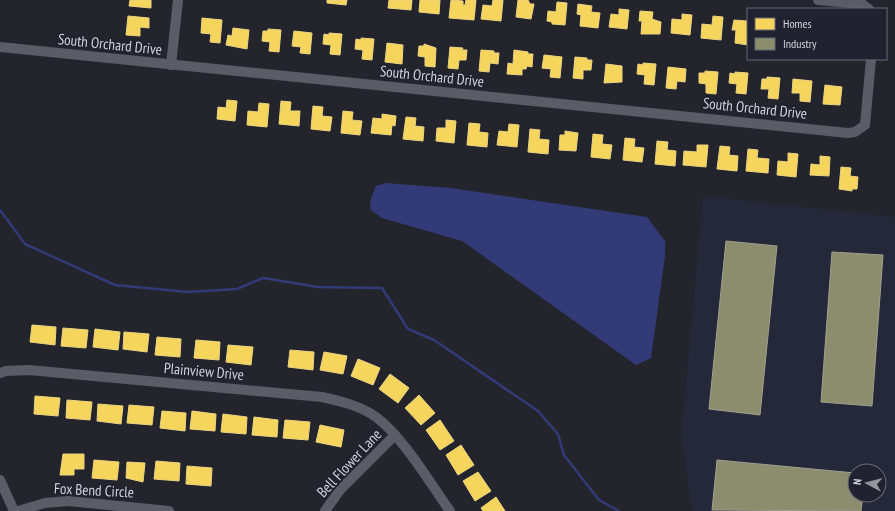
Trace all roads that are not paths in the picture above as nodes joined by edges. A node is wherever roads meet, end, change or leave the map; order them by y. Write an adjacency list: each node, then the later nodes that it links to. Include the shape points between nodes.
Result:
1 (178, 0): 6 (street)
2 (818, 0): 3 (street, via 862,4)
3 (868, 8)
4 (0, 47): 6 (street, South Orchard Drive)
5 (871, 60): 6 (street, South Orchard Drive, via 865,125 855,132)
6 (172, 65)
7 (0, 373): 8 (street, Plainview Drive, via 29,370 322,397 348,404 376,417)
8 (395, 435): 13 (street, Bell Flower Lane, via 340,490); 14 (street, Plainview Drive)
9 (0, 480): 10 (street)
10 (14, 511)
11 (18, 511): 12 (street, Fox Bend Circle, via 45,503 68,501)
12 (169, 511)
13 (324, 511)
14 (450, 511)

